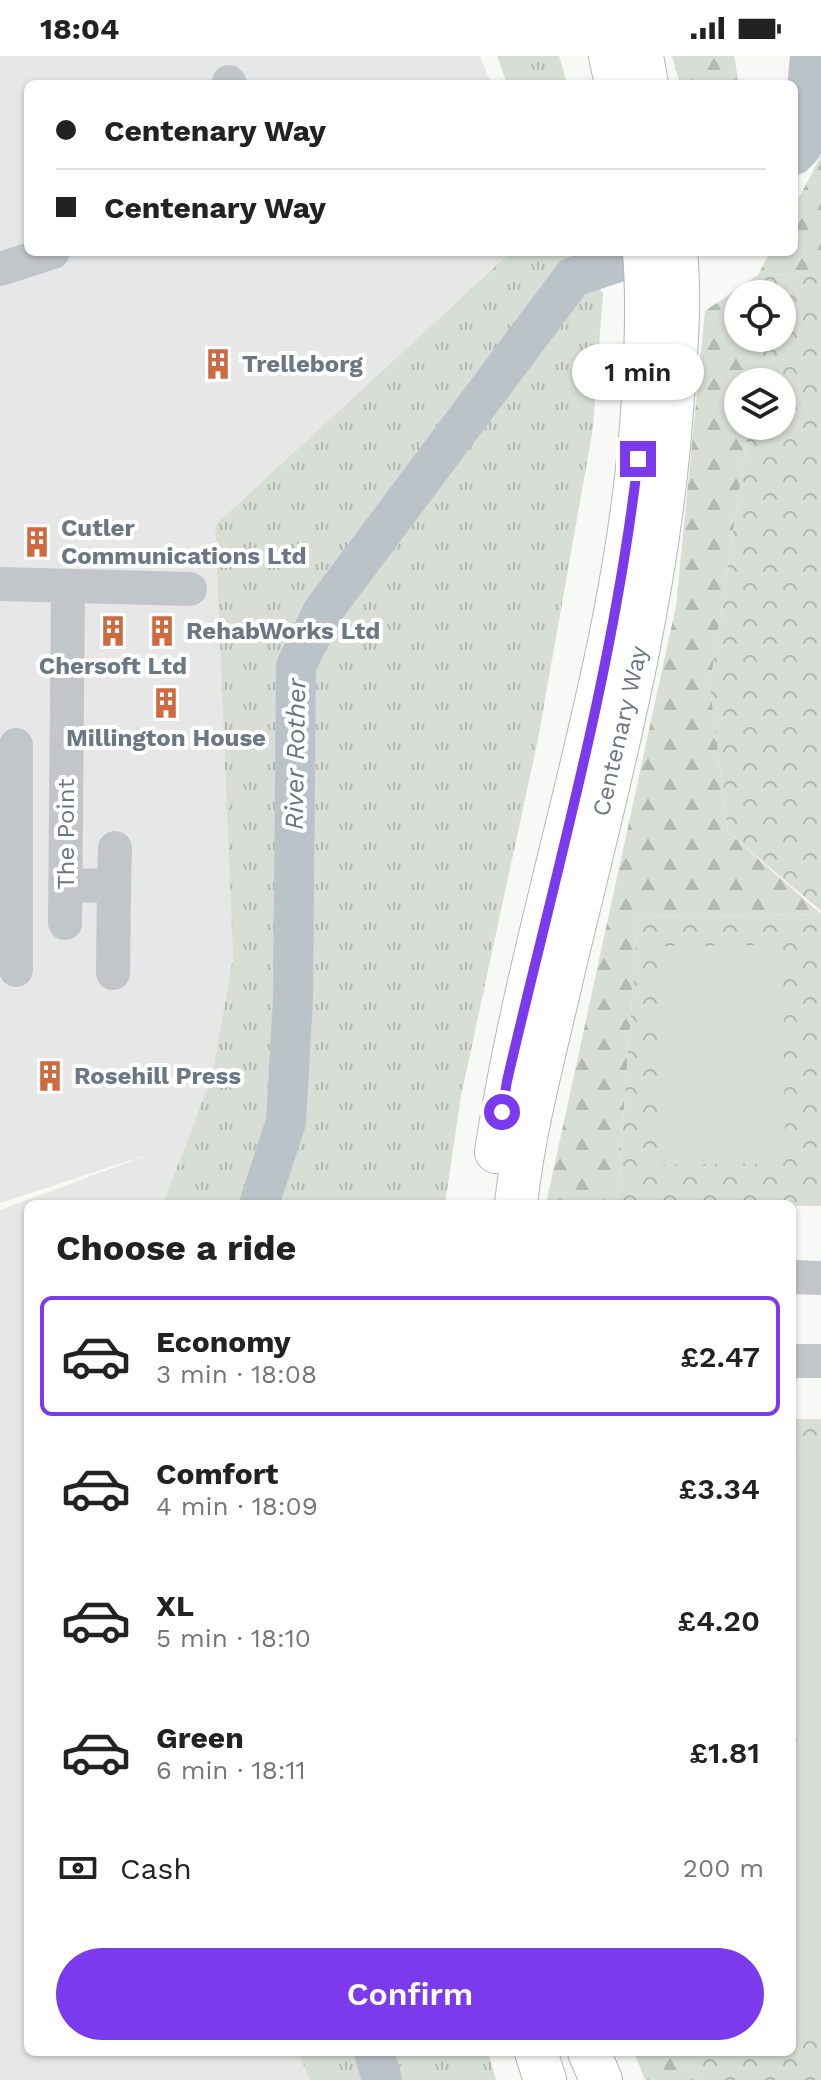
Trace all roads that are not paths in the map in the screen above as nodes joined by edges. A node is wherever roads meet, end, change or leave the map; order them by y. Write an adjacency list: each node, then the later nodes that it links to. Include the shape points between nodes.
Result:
1 (610, 56): 3 (main road)
2 (642, 56): 4 (main road)
3 (615, 80)
4 (646, 80)
5 (41, 256): 8 (street)
6 (645, 256): 9 (main road, Centenary Way)
7 (675, 256): 9 (main road, Centenary Way)
8 (0, 269)
9 (661, 348): 21 (main road, Centenary Way, via 641,435 603,673 507,1081); 22 (main road, Centenary Way, via 670,443 655,569 520,1163)
10 (0, 584): 11 (street)
11 (68, 586): 12 (street); 14 (street, The Point)
12 (190, 589)
13 (8, 745): 14 (street, The Point); 19 (street)
14 (66, 746): 16 (street, The Point)
15 (115, 848): 17 (street)
16 (65, 885): 17 (street); 18 (street, The Point)
17 (114, 886): 20 (street)
18 (65, 923)
19 (16, 970)
20 (113, 973)
21 (489, 1200)
22 (516, 1200)
23 (796, 1277): 24 (street)
24 (821, 1278)
25 (796, 1361): 26 (street)
26 (821, 1361)
27 (537, 2056): 29 (main road)
28 (591, 2056): 30 (main road)
29 (545, 2080)
30 (601, 2080)

